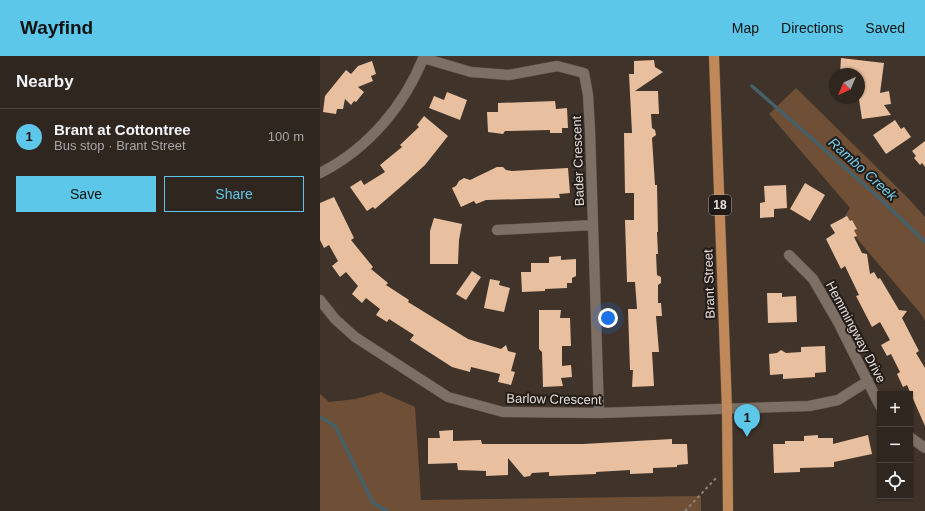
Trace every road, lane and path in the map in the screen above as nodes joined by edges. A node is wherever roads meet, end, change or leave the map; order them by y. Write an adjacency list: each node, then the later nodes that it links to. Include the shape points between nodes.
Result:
1 (714, 56): 10 (main road, Brant Street / 18)
2 (424, 57): 3 (street, via 398,105 377,131 359,148); 4 (street, Bader Crescent, via 471,72 510,75 557,66 584,73 588,95)
3 (320, 173)
4 (593, 224): 5 (street); 11 (street, Bader Crescent)
5 (497, 230)
6 (789, 255): 8 (street, Hemmingway Drive, via 813,279)
7 (320, 300): 11 (street, Barlow Crescent, via 335,319 355,337 448,398 503,412)
8 (868, 381): 9 (street, Hemmingway Drive); 10 (street, Barlow Crescent, via 838,400 824,404)
9 (877, 400)
10 (726, 408): 11 (street, Barlow Crescent); 14 (main road, Brant Street / 18)
11 (599, 413)
12 (913, 440): 13 (street)
13 (925, 448)
14 (727, 466): 15 (path); 16 (main road, Brant Street / 18)
15 (685, 511)
16 (728, 511)

